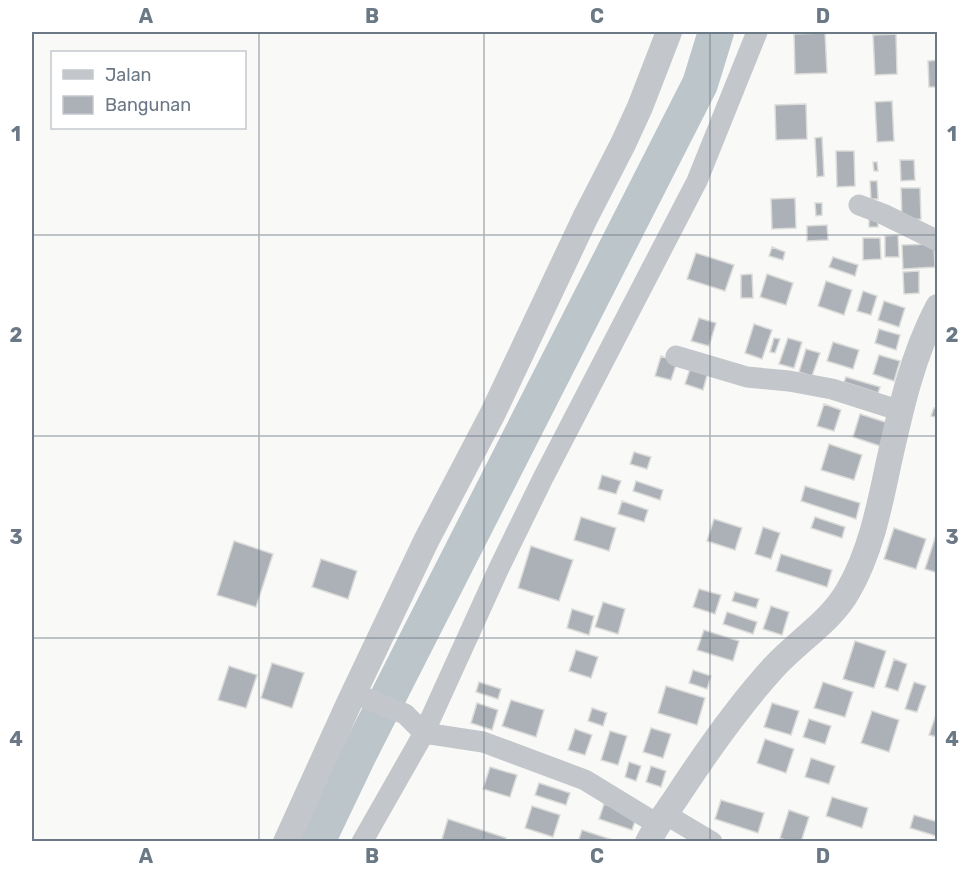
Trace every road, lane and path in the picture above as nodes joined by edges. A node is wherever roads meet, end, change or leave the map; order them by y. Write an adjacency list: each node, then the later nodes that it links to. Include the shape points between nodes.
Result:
1 (669, 32): 8 (street, via 623,144 473,453 421,551)
2 (757, 32): 9 (street, via 697,181 543,478)
3 (859, 205): 4 (street)
4 (938, 242)
5 (938, 307): 7 (street, via 917,355)
6 (676, 356): 7 (street, via 747,377 832,389)
7 (901, 411): 10 (street, via 874,525 847,594 746,699)
8 (354, 698): 9 (street, via 405,714); 11 (street)
9 (424, 733): 10 (street, via 483,742 538,761 585,780); 12 (street)
10 (657, 826): 13 (street)
11 (286, 842)
12 (362, 842)
13 (712, 842)

